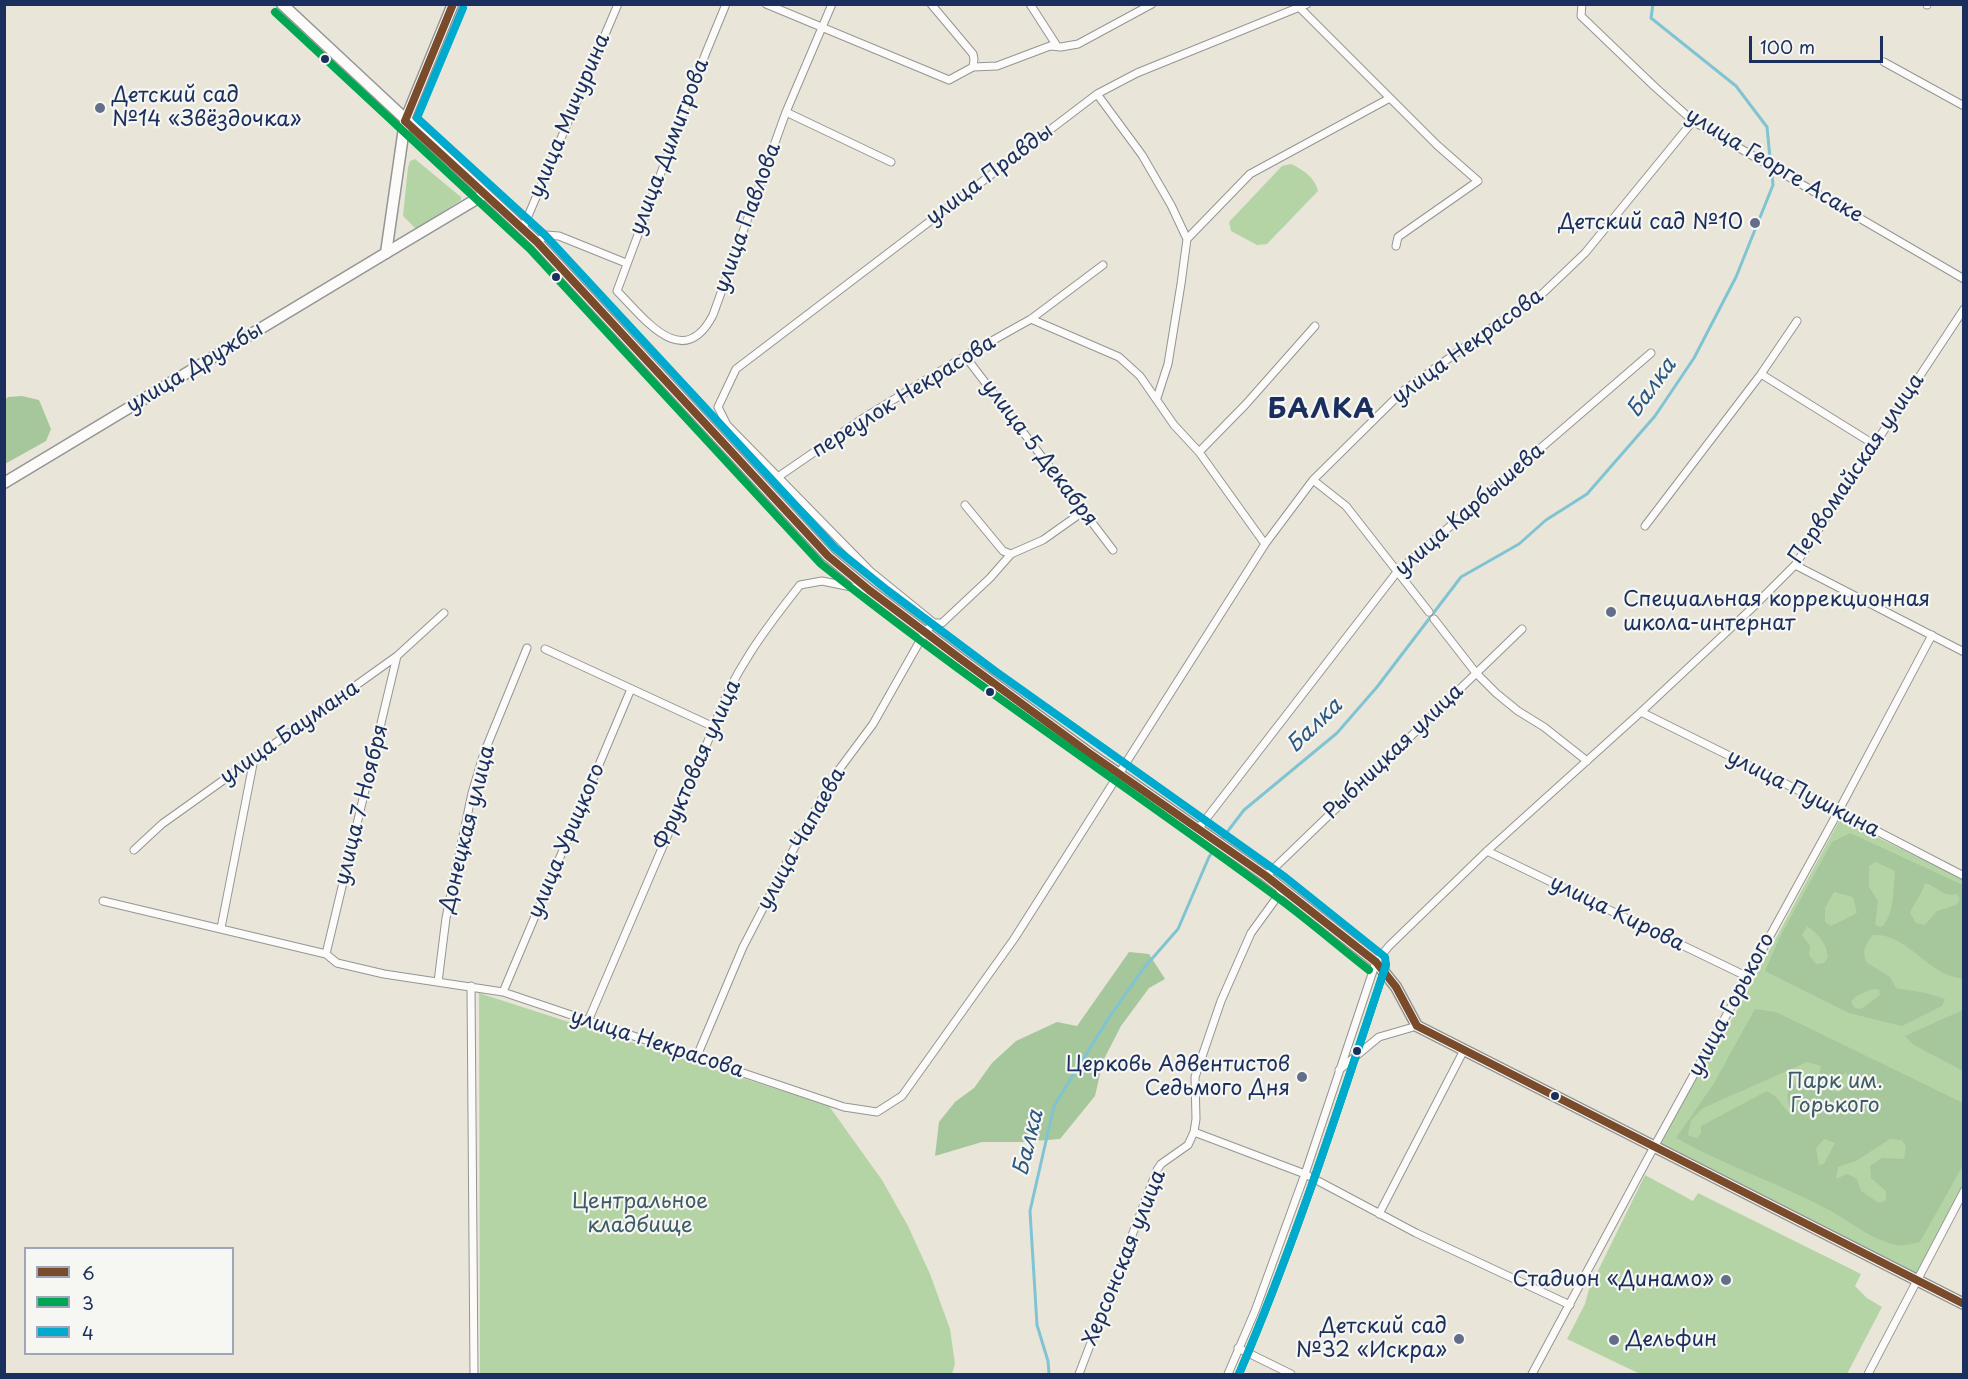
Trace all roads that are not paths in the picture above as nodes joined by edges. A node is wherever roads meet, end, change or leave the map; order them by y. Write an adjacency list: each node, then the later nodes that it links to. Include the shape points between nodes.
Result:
1 (282, 4): 21 (main road)
2 (453, 4): 21 (main road)
3 (618, 4): 24 (street, улица Мичурина)
4 (726, 4): 29 (street, улица Димитрова)
5 (766, 4): 12 (street)
6 (832, 4): 12 (street, улица Павлова)
7 (931, 4): 15 (street, via 973,54)
8 (1030, 4): 13 (street)
9 (1152, 4): 13 (street, via 1086,41)
10 (1582, 4): 20 (street, улица Георге Асаке, via 1581,16)
11 (1303, 6): 16 (street, улица Правды, via 1137,73); 17 (street)
12 (822, 28): 15 (street, via 949,80); 19 (street, улица Павлова)
13 (1057, 46): 15 (street, via 997,66)
14 (1884, 62): 18 (street)
15 (973, 67)
16 (1097, 94): 25 (street, via 1142,155); 43 (street, улица Правды, via 736,369 718,407 727,425)
17 (1390, 98): 25 (street, via 1250,174); 27 (street, via 1478,182 1398,237)
18 (1964, 106)
19 (786, 112): 22 (street); 32 (street, улица Павлова, via 706,328 686,339 667,338)
20 (1693, 120): 31 (street, улица Георге Асаке); 44 (street, улица Некрасова, via 1585,253 1551,286 1402,391)
21 (405, 121): 23 (main road); 28 (main road)
22 (891, 162)
23 (485, 194): 24 (main road); 28 (main road, улица Дружбы)
24 (523, 228): 26 (main road)
25 (1187, 238): 40 (street, via 1170,355)
26 (537, 242): 29 (street, via 546,235 559,236); 54 (main road, via 828,556)
27 (1396, 246)
28 (386, 253): 45 (main road, улица Дружбы)
29 (626, 263): 32 (street, улица Димитрова)
30 (1103, 265): 34 (street, переулок Некрасова)
31 (1964, 279)
32 (617, 291)
33 (1964, 309): 41 (street, Первомайская улица)
34 (1031, 319): 38 (street, переулок Некрасова); 40 (street, via 1119,357)
35 (1797, 321): 39 (street)
36 (1315, 326): 42 (street)
37 (1651, 353): 53 (street, улица Карбышева)
38 (964, 356): 43 (street, переулок Некрасова); 47 (street, улица 5 Декабря)
39 (1761, 374): 41 (street); 48 (street)
40 (1157, 398): 42 (street)
41 (1875, 446): 52 (street, Первомайская улица)
42 (1199, 452): 49 (street)
43 (778, 477): 56 (street, via 870,571)
44 (1313, 480): 49 (street, улица Некрасова); 53 (street, via 1346,506)
45 (4, 483)
46 (964, 505): 51 (street, via 1003,551)
47 (1084, 511): 50 (street, улица 5 Декабря); 51 (street, via 1043,540)
48 (1645, 526)
49 (1265, 544): 70 (street, улица Некрасова)
50 (1113, 550)
51 (1011, 554): 56 (street, улица Чапаева, via 942,623)
52 (1795, 565): 59 (street); 66 (street, Первомайская улица)
53 (1397, 572): 64 (street); 72 (street, улица Карбышева)
54 (869, 590): 58 (main road); 67 (street, Фруктовая улица, via 822,581 800,585 758,638 719,710)
55 (444, 613): 63 (street, улица Баумана)
56 (934, 623): 58 (street, улица Чапаева)
57 (1522, 629): 64 (street, Рыбницкая улица)
58 (925, 632): 70 (main road); 89 (street, улица Чапаева, via 873,724 838,771 802,832 743,947)
59 (1932, 635): 62 (street); 71 (street, улица Горького)
60 (527, 648): 83 (street, Донецкая улица, via 472,793 446,918)
61 (545, 649): 65 (street)
62 (1964, 652)
63 (397, 656): 68 (street, улица Баумана); 80 (street, улица 7 Ноября)
64 (1476, 673): 69 (street, via 1518,711); 75 (street, Рыбницкая улица)
65 (631, 689): 67 (street); 85 (street, улица Урицкого)
66 (1641, 712): 69 (street, Первомайская улица); 71 (street, улица Пушкина)
67 (714, 727): 86 (street, Фруктовая улица)
68 (254, 759): 73 (street, улица Баумана, via 162,824); 79 (street)
69 (1587, 761): 74 (street, Первомайская улица)
70 (1119, 772): 72 (main road); 89 (street, улица Некрасова, via 1014,939 902,1096 876,1112 844,1107)
71 (1838, 812): 76 (street, улица Пушкина); 82 (street, улица Горького)
72 (1198, 828): 75 (main road)
73 (134, 850)
74 (1486, 851): 81 (street, Первомайская улица); 82 (street, улица Кирова)
75 (1266, 876): 77 (main road)
76 (1964, 876)
77 (1283, 889): 81 (main road); 91 (street, via 1251,933 1221,1000 1195,1077)
78 (103, 901): 79 (street, улица Некрасова)
79 (221, 928): 80 (street, улица Некрасова)
80 (326, 954): 83 (street, улица Некрасова, via 337,963 352,967)
81 (1376, 962): 87 (main road, via 1396,987); 90 (street, Первомайская улица)
82 (1748, 976): 92 (street, улица Горького)
83 (438, 982): 84 (street, улица Некрасова)
84 (471, 986): 85 (street, улица Некрасова); 100 (street)
85 (503, 992): 86 (street, улица Некрасова)
86 (588, 1021): 89 (street, улица Некрасова)
87 (1417, 1026): 88 (main road); 90 (street, via 1379,1037)
88 (1464, 1050): 92 (main road); 95 (street)
89 (697, 1056)
90 (1339, 1070): 93 (street, Первомайская улица)
91 (1194, 1132): 93 (street); 101 (street, Херсонская улица, via 1184,1150 1157,1170)
92 (1655, 1147): 96 (main road); 98 (street, улица Горького)
93 (1305, 1174): 95 (street); 99 (street, Первомайская улица)
94 (1964, 1191): 96 (street)
95 (1379, 1214): 98 (street)
96 (1917, 1282): 97 (main road); 105 (street)
97 (1964, 1304)
98 (1570, 1305): 104 (street, улица Горького)
99 (1239, 1348): 102 (street, Первомайская улица); 103 (street)
100 (474, 1374)
101 (1079, 1374)
102 (1228, 1374)
103 (1291, 1374)
104 (1532, 1374)
105 (1868, 1374)

